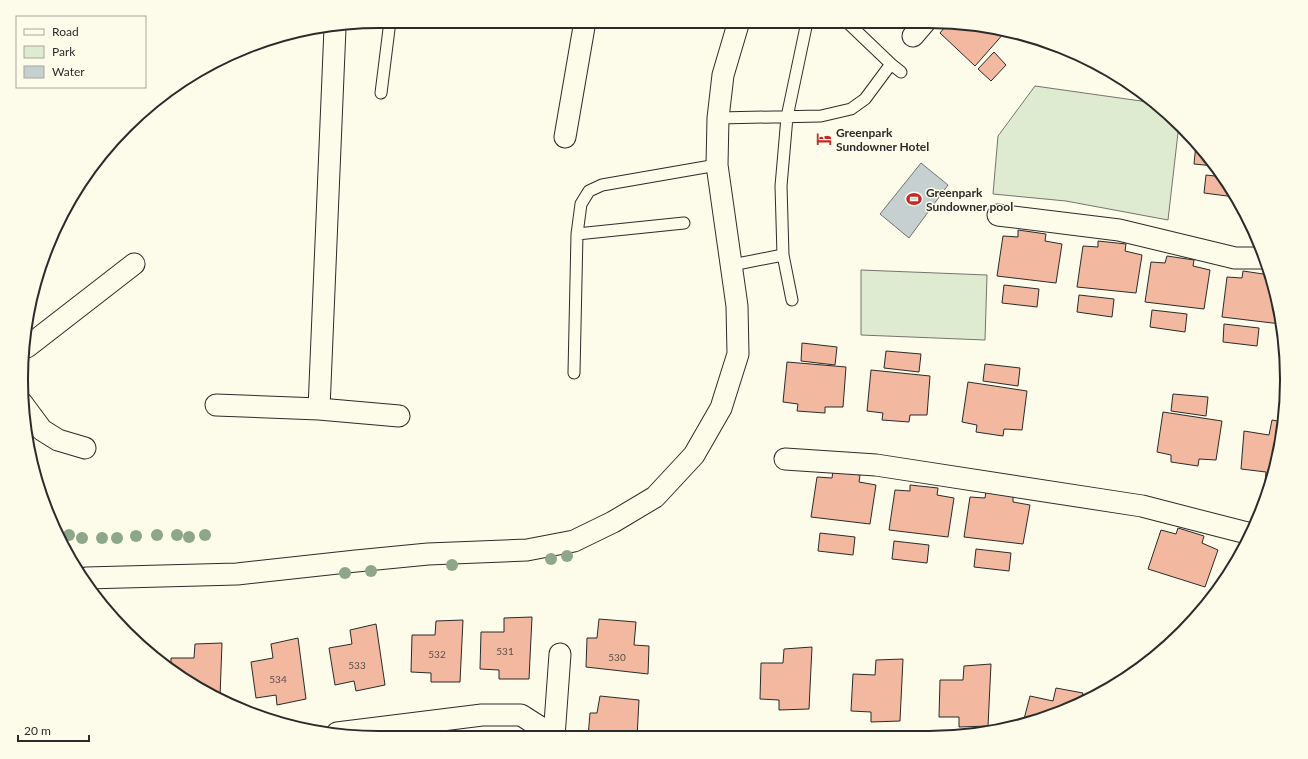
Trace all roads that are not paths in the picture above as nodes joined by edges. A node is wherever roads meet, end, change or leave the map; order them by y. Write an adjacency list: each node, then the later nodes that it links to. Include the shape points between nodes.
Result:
1 (389, 28): 9 (lane)
2 (584, 28): 12 (street)
3 (737, 28): 11 (street, via 723,75)
4 (806, 28): 10 (lane)
5 (853, 28): 7 (lane)
6 (335, 31): 25 (street)
7 (891, 64): 8 (lane); 10 (lane, via 866,99 851,110 821,116)
8 (901, 72)
9 (381, 93)
10 (787, 117): 11 (lane); 17 (lane, via 780,186)
11 (718, 118): 13 (street)
12 (565, 137)
13 (717, 164): 16 (lane, via 602,184 589,191 581,204); 20 (street)
14 (998, 215): 18 (street, via 1119,230 1235,258)
15 (684, 223): 16 (lane)
16 (578, 234): 23 (lane)
17 (783, 255): 20 (lane); 21 (lane)
18 (1258, 258)
19 (134, 264): 22 (street)
20 (732, 265): 31 (street, via 738,306 738,354 721,408 694,455 655,497 574,541 527,550 428,554 237,574)
21 (792, 300)
22 (30, 345)
23 (574, 373)
24 (216, 405): 25 (street)
25 (319, 409): 27 (street)
26 (30, 414): 28 (street, via 42,430 58,440)
27 (399, 416)
28 (85, 448)
29 (785, 459): 30 (street, via 876,464 1142,506)
30 (1245, 532)
31 (89, 578)
32 (560, 654): 35 (street)
33 (360, 730): 34 (street, via 474,716 521,715)
34 (545, 731)
35 (554, 731)

